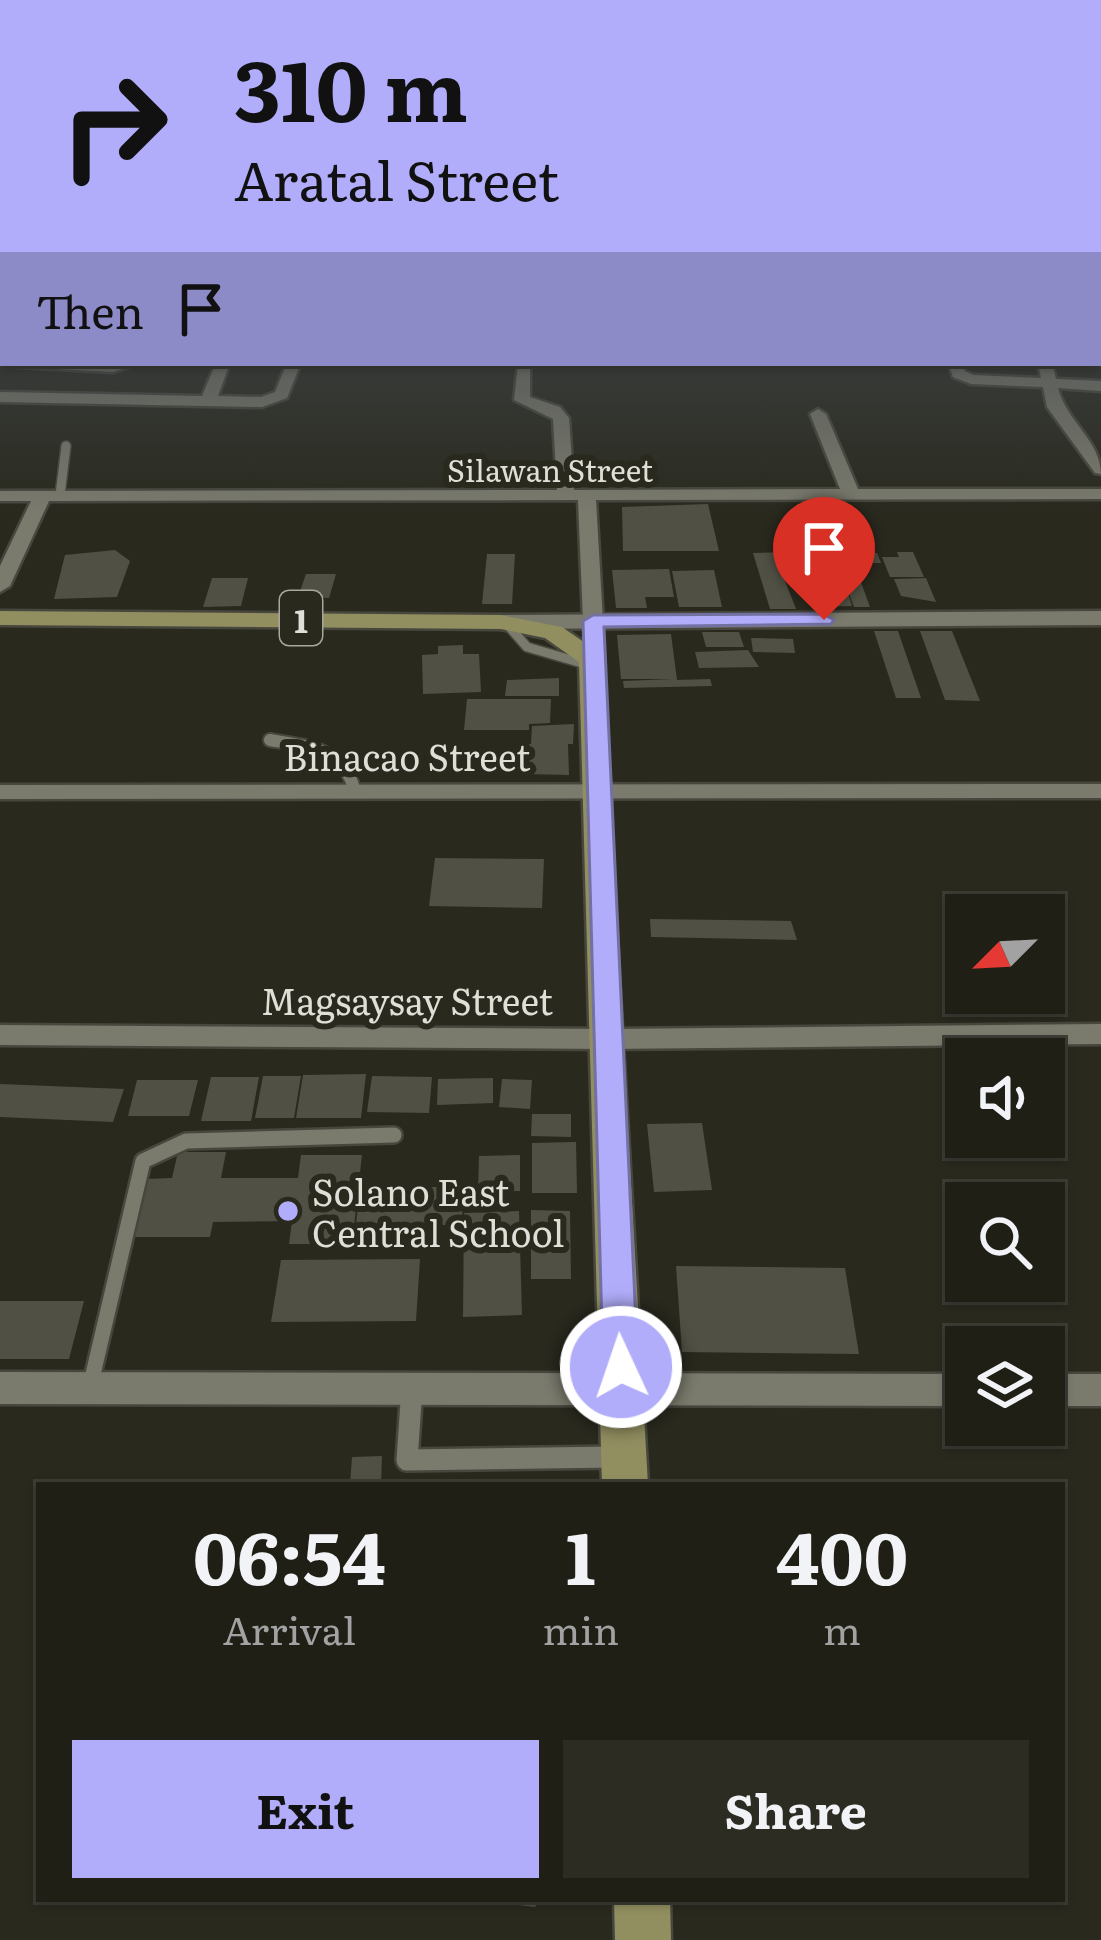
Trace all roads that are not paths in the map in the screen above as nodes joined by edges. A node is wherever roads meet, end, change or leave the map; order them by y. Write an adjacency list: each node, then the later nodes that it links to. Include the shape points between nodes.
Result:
1 (35, 366): 11 (street)
2 (75, 366): 3 (street)
3 (122, 366)
4 (222, 366): 12 (street)
5 (293, 366): 12 (street, via 279,398)
6 (956, 366): 9 (street, via 971,379)
7 (1046, 366): 9 (street)
8 (523, 368): 20 (street, via 522,400 561,418)
9 (1050, 383): 10 (street); 15 (street, via 1055,407)
10 (1101, 386)
11 (4, 397): 12 (street)
12 (208, 401)
13 (818, 414): 16 (street)
14 (66, 446): 18 (lane)
15 (1101, 470)
16 (851, 494): 17 (street, Silawan Street); 21 (street, Silawan Street)
17 (1101, 494)
18 (51, 495): 19 (street, Silawan Street); 20 (street, Silawan Street); 22 (street)
19 (0, 496)
20 (566, 496): 21 (street, Silawan Street)
21 (587, 496): 25 (street)
22 (0, 586)
23 (0, 618): 26 (main road, 1)
24 (1101, 618): 25 (street)
25 (593, 621): 26 (street); 27 (street)
26 (503, 622): 27 (main road, 1, via 553,632)
27 (592, 662): 32 (main road)
28 (270, 740): 29 (lane, via 339,757)
29 (354, 789): 31 (street, Binacao Street); 32 (street, Binacao Street)
30 (1101, 791): 32 (street, Binacao Street)
31 (0, 792)
32 (597, 793): 35 (main road)
33 (1101, 1034): 35 (street, Magsaysay Street)
34 (0, 1035): 35 (street, Magsaysay Street)
35 (607, 1039): 43 (main road)
36 (394, 1135): 39 (lane, via 186,1141 143,1161)
37 (412, 1387): 39 (street); 43 (street); 44 (lane, via 407,1460)
38 (0, 1388): 39 (street)
39 (90, 1388)
40 (945, 1390): 43 (street)
41 (1065, 1390): 42 (street)
42 (1101, 1390)
43 (622, 1392): 44 (main road)
44 (625, 1471)
45 (642, 1902): 46 (main road)
46 (644, 1940)

